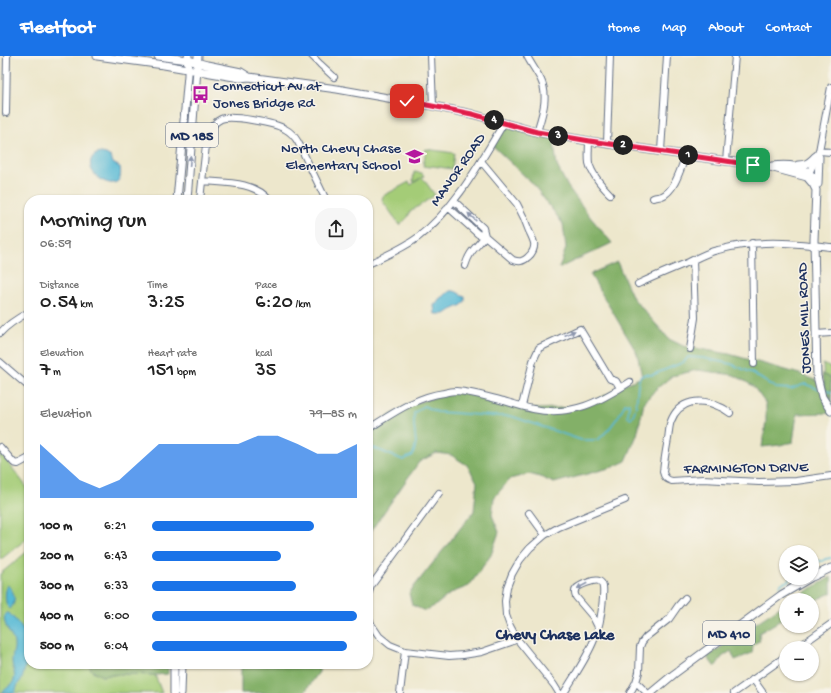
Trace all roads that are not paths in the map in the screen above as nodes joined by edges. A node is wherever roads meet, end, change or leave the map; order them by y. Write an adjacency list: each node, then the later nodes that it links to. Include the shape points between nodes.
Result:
1 (7, 56): 15 (street)
2 (97, 56): 11 (main road)
3 (158, 56): 10 (main road)
4 (431, 56): 14 (street)
5 (610, 56): 19 (street)
6 (667, 56): 20 (street)
7 (735, 56): 25 (street)
8 (314, 57): 12 (street)
9 (528, 59): 17 (street, via 544,92 544,108)
10 (194, 61): 11 (main road); 14 (main road, via 240,78 249,77 337,89); 33 (main road, MD 185, one-way to 10)
11 (188, 69): 32 (main road, MD 185)
12 (334, 77)
13 (831, 87): 23 (street)
14 (433, 106): 16 (main road)
15 (6, 113)
16 (504, 123): 17 (main road); 24 (street, MANOR ROAD)
17 (537, 132): 18 (main road)
18 (590, 141): 19 (main road); 31 (street, via 589,162 593,173)
19 (607, 143): 20 (main road)
20 (661, 151): 22 (main road)
21 (831, 152): 23 (street)
22 (686, 155): 25 (main road); 37 (street, via 672,188 666,194)
23 (818, 155): 26 (main road, via 805,165); 28 (street, via 816,170); 30 (main road)
24 (481, 161): 38 (street, MANOR ROAD); 41 (street, via 517,204 534,242 534,248 528,258 518,262)
25 (726, 161): 27 (main road)
26 (788, 165): 27 (main road); 28 (main road, via 804,169)
27 (766, 166): 28 (main road)
28 (810, 174): 30 (main road, JONES MILL ROAD); 40 (main road, JONES MILL ROAD, via 810,180 816,190)
29 (202, 181): 34 (street); 35 (street, via 251,187); 36 (street, via 210,129 214,123 230,117 280,126 293,134)
30 (818, 188): 40 (main road, JONES MILL ROAD)
31 (610, 194)
32 (177, 195)
33 (187, 195)
34 (201, 195)
35 (264, 195)
36 (324, 195)
37 (653, 198)
38 (454, 201): 39 (street, MANOR ROAD); 41 (street, one-way to 38, via 483,228)
39 (448, 208): 41 (street, via 478,234); 46 (street, MANOR ROAD, via 416,238)
40 (814, 222): 43 (main road, JONES MILL ROAD)
41 (485, 236): 47 (street, via 472,249)
42 (752, 243): 43 (street); 45 (street, via 717,250); 55 (street)
43 (814, 245): 44 (street); 51 (main road, JONES MILL ROAD)
44 (831, 247)
45 (693, 260): 48 (street); 53 (street, via 694,318)
46 (373, 262)
47 (464, 266)
48 (638, 284)
49 (24, 315): 50 (street)
50 (0, 333)
51 (816, 334): 52 (street); 60 (main road, JONES MILL ROAD, via 819,386)
52 (831, 334)
53 (690, 349)
54 (0, 362): 57 (street)
55 (754, 364)
56 (630, 382): 58 (street)
57 (24, 383)
58 (620, 388): 59 (street, via 601,400 560,412); 59 (street, one-way to 58, via 533,361 539,348 580,329 610,380 616,380)
59 (522, 406): 62 (street, via 474,393 456,391 418,399)
60 (831, 411)
61 (730, 413): 65 (street, FARMINGTON DRIVE, via 713,404 698,401 692,401 676,412 670,424 663,472 668,480 759,482 796,481)
62 (373, 426)
63 (0, 447): 64 (street, via 14,463)
64 (24, 461)
65 (831, 476)
66 (439, 492): 72 (street)
67 (625, 500): 69 (street)
68 (529, 513): 69 (street)
69 (545, 535): 78 (street, via 520,560 508,586 506,615)
70 (831, 568): 71 (main road, MD 410)
71 (819, 574)
72 (373, 583)
73 (799, 585): 93 (main road, MD 410, via 781,595)
74 (685, 598): 85 (street, via 669,618 642,642)
75 (831, 624): 79 (street)
76 (373, 627): 80 (street, via 390,645)
77 (598, 627): 77 (street, one-way to 77, via 604,591 601,583 595,580 576,588 575,594); 90 (street, via 595,639)
78 (518, 639): 80 (street, via 482,652 463,655); 89 (street)
79 (807, 641)
80 (405, 651): 88 (street)
81 (779, 661): 84 (street)
82 (174, 669): 86 (main road)
83 (182, 669): 87 (main road)
84 (753, 679): 94 (street); 95 (street)
85 (636, 682): 91 (street); 92 (street)
86 (174, 693)
87 (181, 693)
88 (400, 693)
89 (559, 693)
90 (564, 693)
91 (630, 693)
92 (647, 693)
93 (651, 693)
94 (734, 693)
95 (763, 693)

